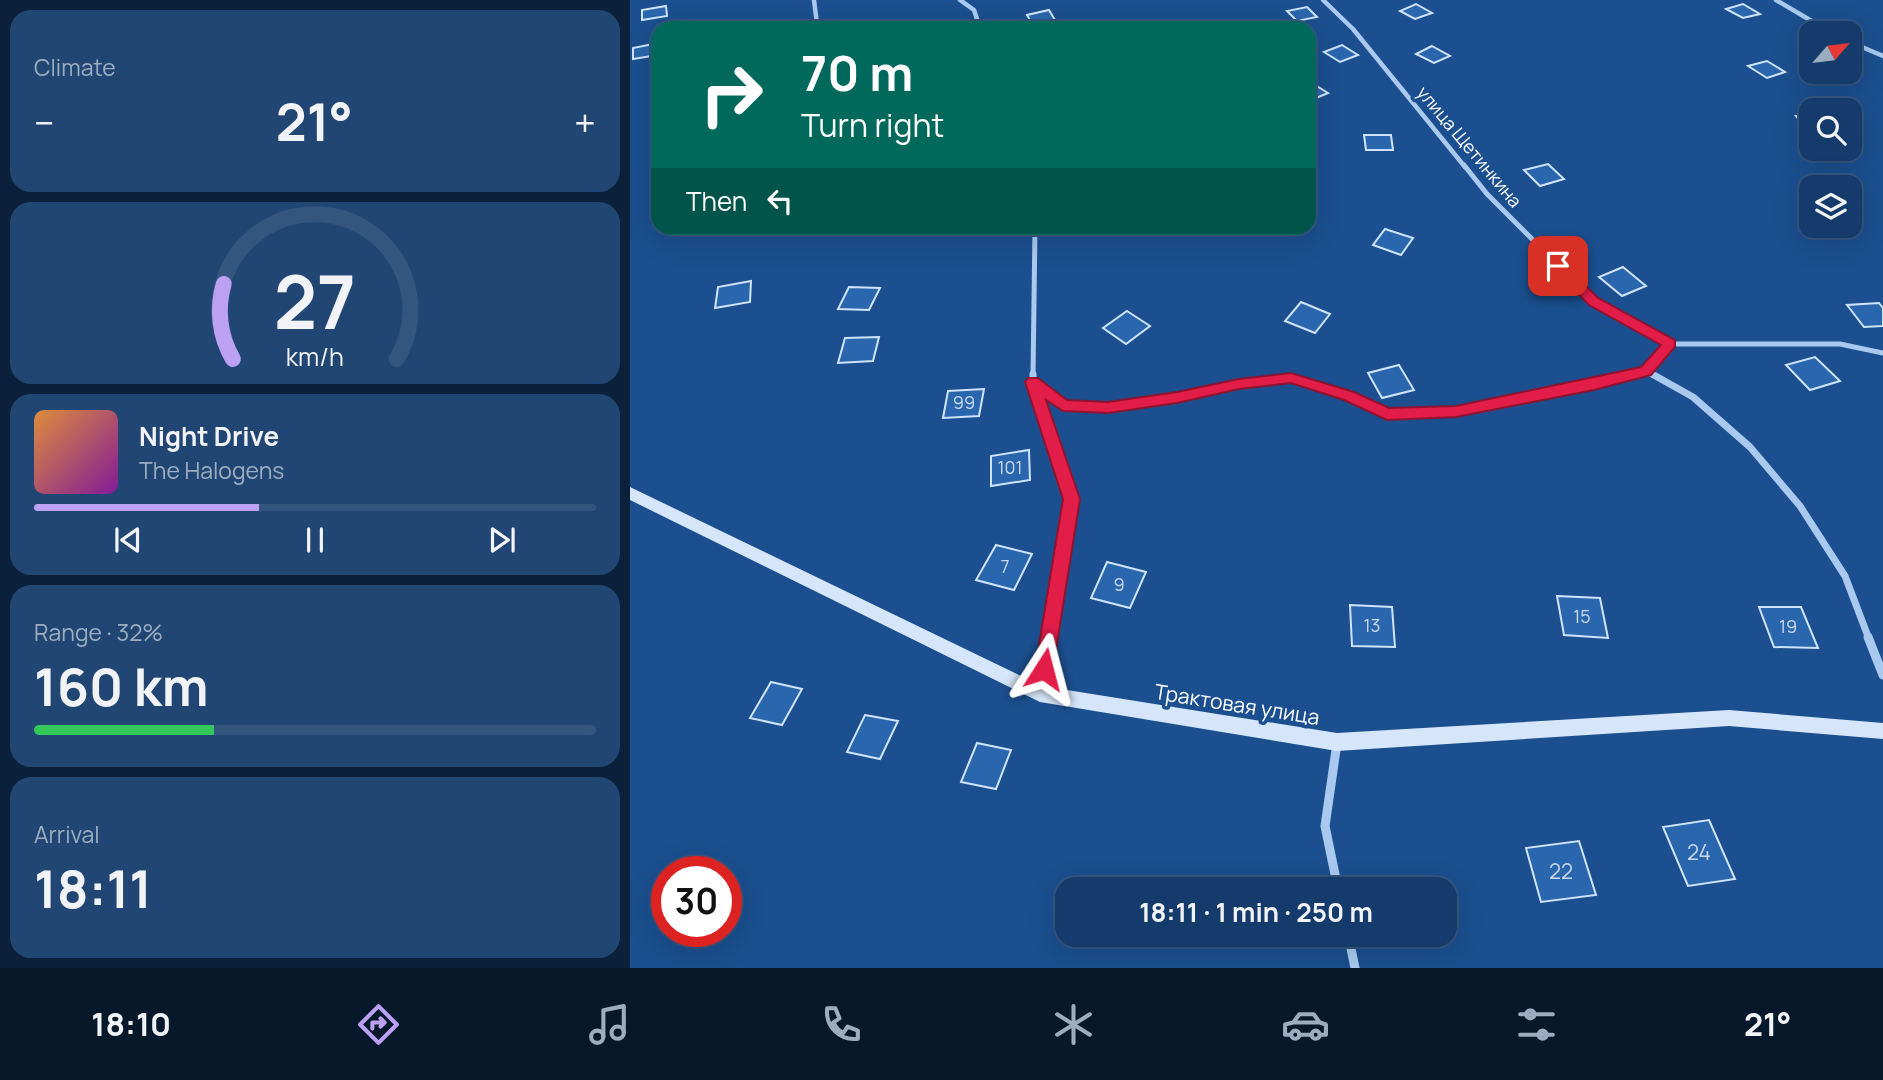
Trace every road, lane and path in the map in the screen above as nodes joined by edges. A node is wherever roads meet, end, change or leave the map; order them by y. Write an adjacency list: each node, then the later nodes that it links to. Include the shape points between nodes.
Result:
1 (814, 0): 5 (street)
2 (960, 0): 6 (street, via 974,10)
3 (1323, 0): 11 (street, улица Щетинкина, via 1353,29 1487,194 1594,301)
4 (1776, 0): 7 (street)
5 (817, 21)
6 (978, 21)
7 (1812, 21)
8 (1862, 47): 9 (street)
9 (1883, 56)
10 (1035, 235): 14 (street)
11 (1670, 344): 12 (street, улица Щетинкина, via 1840,344); 13 (street)
12 (1883, 354)
13 (1646, 371): 14 (street, via 1456,411 1387,414 1349,396 1291,378 1108,407 1063,405); 16 (street, via 1693,397 1750,447 1800,506 1845,576)
14 (1033, 382): 17 (street, via 1072,499)
15 (630, 493): 17 (street, Трактовая улица)
16 (1883, 675)
17 (1040, 694): 19 (street, Трактовая улица)
18 (1883, 731): 19 (street, Трактовая улица, via 1729,718)
19 (1337, 742): 20 (street, via 1325,826)
20 (1336, 877)
21 (1351, 947): 22 (street)
22 (1355, 968)

